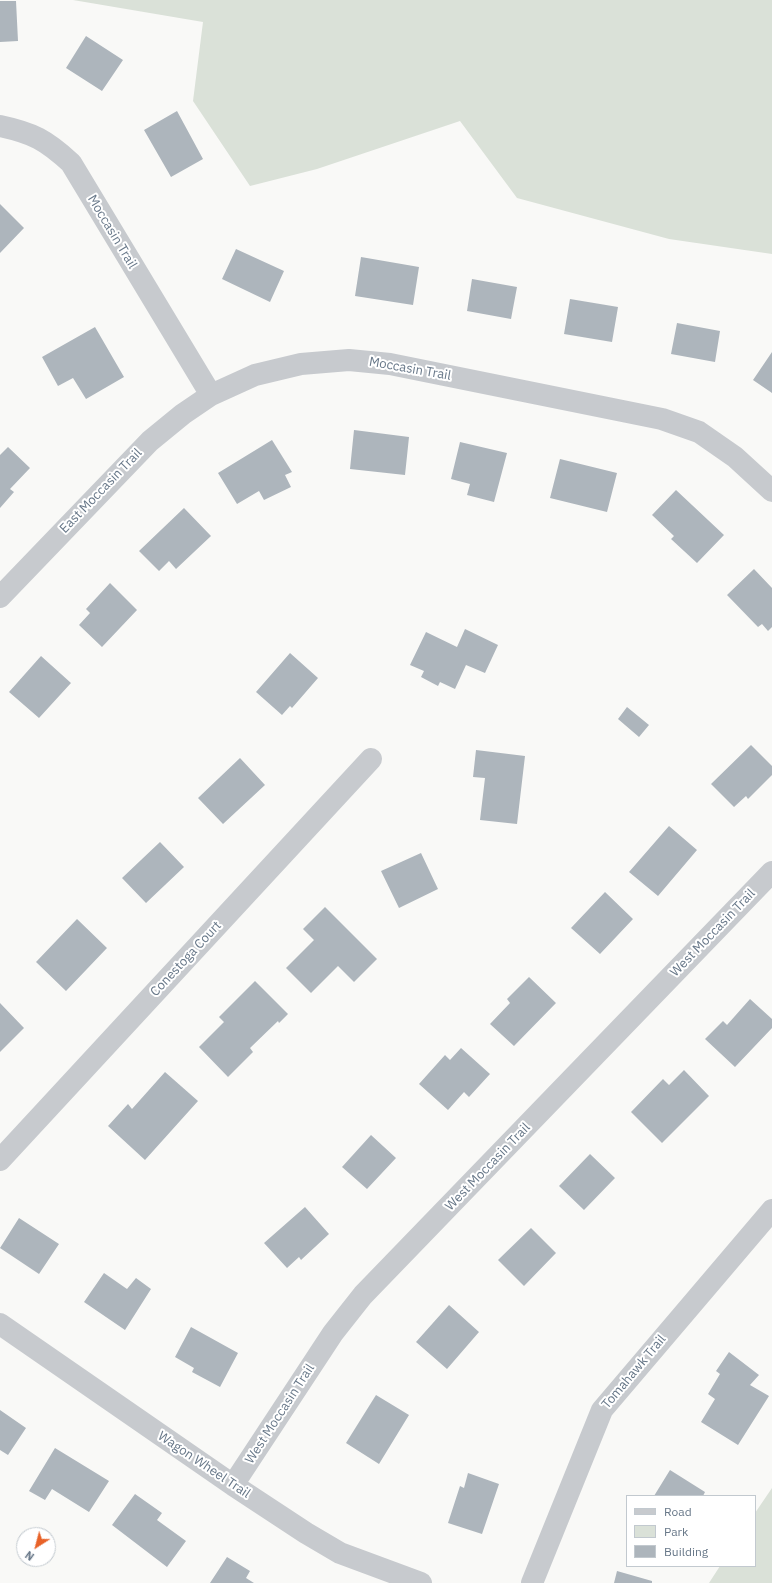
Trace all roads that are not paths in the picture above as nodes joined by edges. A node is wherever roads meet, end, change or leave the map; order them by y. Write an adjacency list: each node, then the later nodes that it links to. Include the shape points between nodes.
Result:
1 (0, 126): 2 (street, Moccasin Trail, via 38,136 71,163)
2 (211, 395): 3 (street, Moccasin Trail, via 255,375 301,364 349,360 390,364 662,419 699,432 735,457); 4 (street, East Moccasin Trail, via 150,441)
3 (772, 492)
4 (0, 597)
5 (371, 759): 7 (street, Conestoga Court)
6 (772, 872): 10 (street, West Moccasin Trail, via 363,1295 333,1333)
7 (0, 1160)
8 (772, 1210): 12 (street, Tomahawk Trail, via 602,1410)
9 (0, 1324): 10 (street, Wagon Wheel Trail)
10 (234, 1485): 11 (street, Wagon Wheel Trail, via 340,1553)
11 (421, 1583)
12 (532, 1583)

